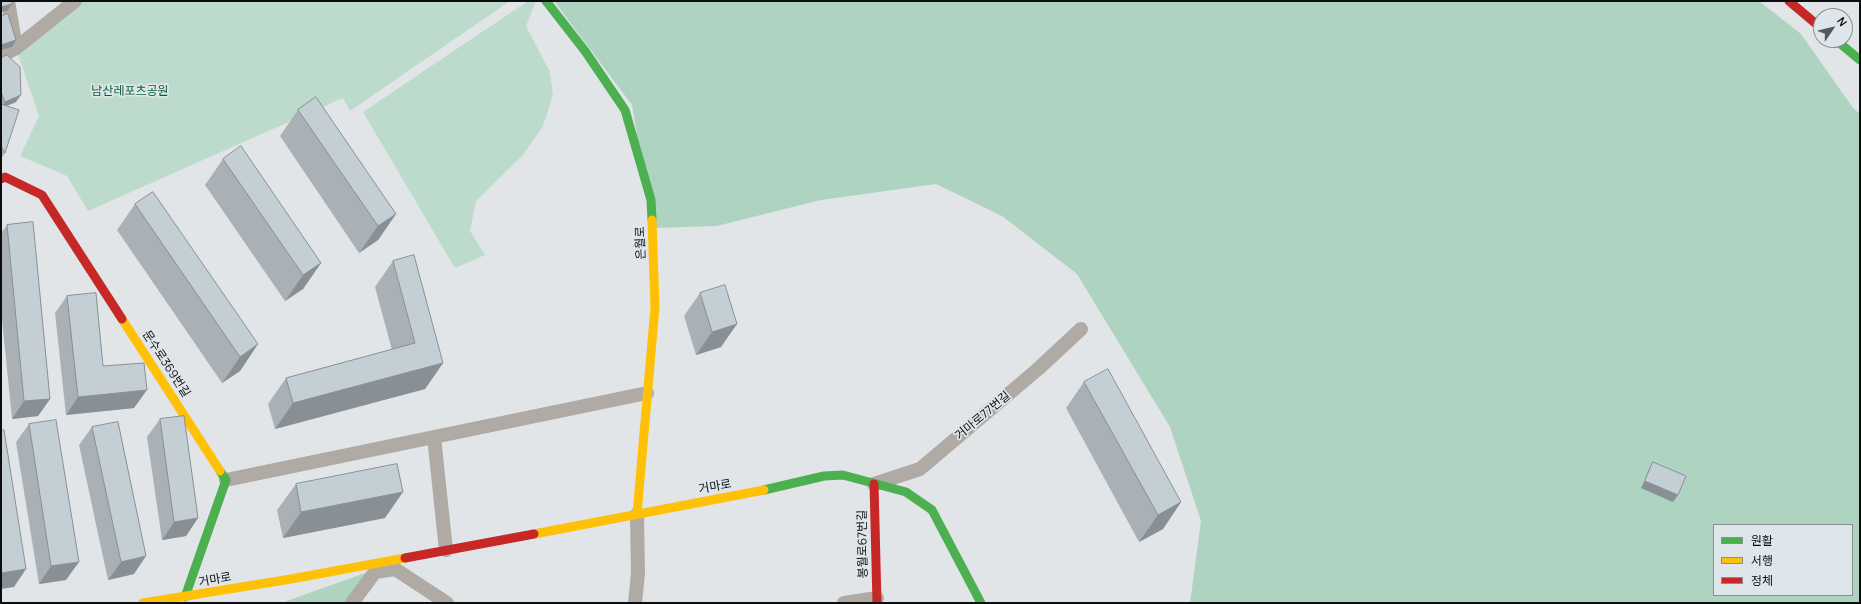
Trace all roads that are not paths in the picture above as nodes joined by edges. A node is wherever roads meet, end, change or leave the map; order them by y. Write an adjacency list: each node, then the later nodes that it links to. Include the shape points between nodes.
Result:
1 (8, 1): 6 (street)
2 (76, 1): 6 (street)
3 (546, 1): 12 (street, 은월로, via 585,51 625,110 651,200 655,307)
4 (1789, 1): 5 (street)
5 (1813, 21)
6 (16, 48): 8 (street)
7 (1846, 48): 9 (street)
8 (1, 56)
9 (1860, 60)
10 (1, 179): 14 (street, 문수로369번길, via 5,177 42,195)
11 (1082, 329): 15 (street, 거마로77번길, via 920,469)
12 (647, 393): 13 (street); 16 (street, 은월로)
13 (434, 437): 14 (street); 17 (street)
14 (226, 480): 18 (street)
15 (874, 484): 16 (street, 거마로, via 843,476 824,476 762,491); 19 (street, 봉월로67번길); 25 (street, 거마로, via 906,492 932,510)
16 (637, 514): 17 (street, 거마로); 23 (street, via 638,573)
17 (446, 550): 18 (street, 거마로)
18 (185, 597): 20 (street, 거마로)
19 (877, 600): 24 (street)
20 (143, 603)
21 (352, 603): 22 (street, via 375,572 395,569)
22 (447, 603)
23 (635, 603)
24 (844, 603)
25 (980, 603)

